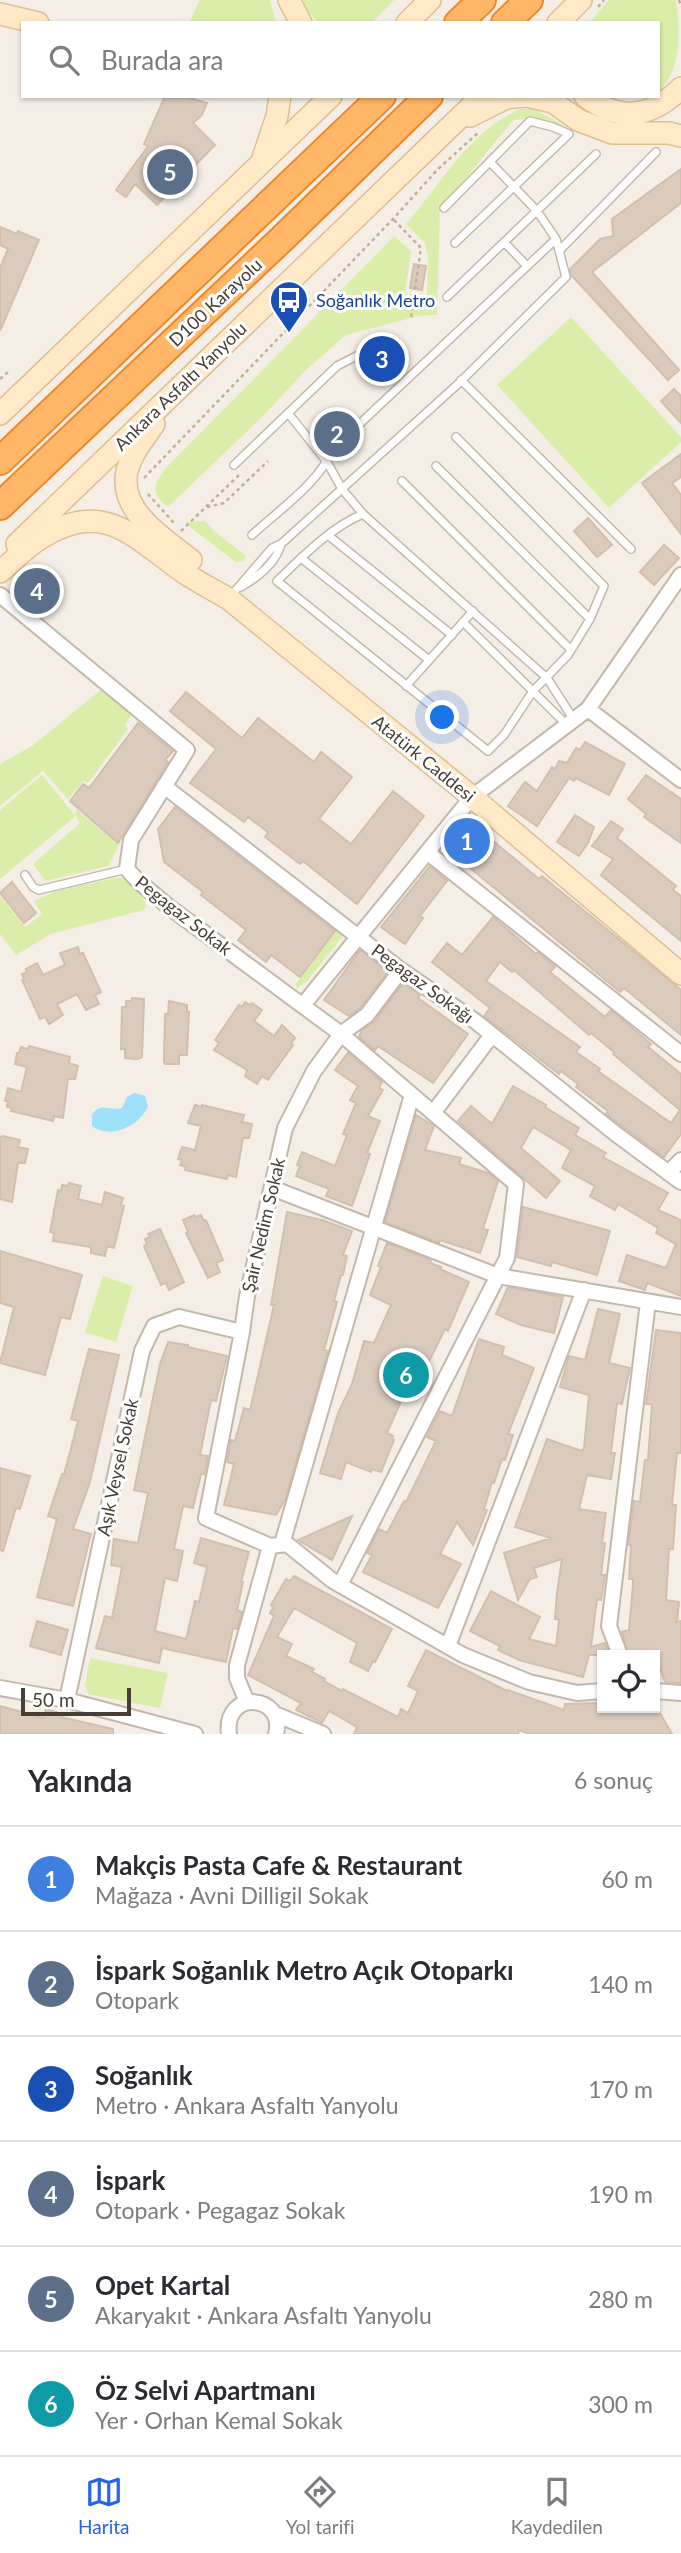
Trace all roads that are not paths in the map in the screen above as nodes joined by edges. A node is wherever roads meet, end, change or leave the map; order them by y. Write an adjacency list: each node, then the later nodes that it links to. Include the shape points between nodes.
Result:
1 (283, 0): 10 (main road)
2 (289, 0): 11 (main road)
3 (419, 0): 12 (main road)
4 (430, 0): 13 (main road)
5 (482, 0): 14 (highway)
6 (528, 0): 15 (highway)
7 (584, 0): 16 (main road); 17 (main road)
8 (0, 14): 9 (main road)
9 (30, 21)
10 (285, 21)
11 (300, 21)
12 (407, 21)
13 (408, 21)
14 (460, 21)
15 (507, 21)
16 (560, 21)
17 (577, 21)
18 (681, 88): 26 (main road, via 648,111 621,114)
19 (279, 98): 32 (main road)
20 (329, 98): 32 (main road)
21 (380, 98): 48 (highway, D100 Karayolu)
22 (427, 98): 54 (highway, D100 Karayolu)
23 (480, 98): 27 (main road, Ankara Asfaltı Yanyolu)
24 (506, 98): 27 (main road)
25 (536, 98): 28 (main road, via 553,102 578,120 612,133)
26 (588, 98)
27 (453, 125): 44 (main road, Ankara Asfaltı Yanyolu)
28 (681, 136)
29 (656, 152): 39 (lane)
30 (596, 154): 35 (lane)
31 (490, 162): 33 (lane); 33 (lane, via 530,121 569,135); 34 (lane)
32 (262, 163): 46 (main road)
33 (514, 186): 35 (lane); 38 (lane)
34 (444, 208)
35 (537, 211): 36 (lane); 37 (lane)
36 (556, 239): 39 (lane); 40 (lane)
37 (504, 242): 40 (lane); 41 (lane)
38 (455, 243)
39 (559, 251): 43 (lane, via 566,277)
40 (527, 266): 49 (lane, via 333,449)
41 (447, 297)
42 (374, 347): 45 (lane, via 337,366)
43 (461, 380): 53 (lane); 58 (lane)
44 (180, 386): 60 (main road, Ankara Asfaltı Yanyolu); 63 (main road, via 133,457 125,483 136,513 175,537 202,568)
45 (288, 413): 49 (lane); 50 (lane)
46 (0, 414)
47 (456, 437): 66 (lane, via 604,586)
48 (0, 461)
49 (327, 462): 53 (lane); 56 (lane)
50 (234, 465)
51 (436, 466): 66 (lane)
52 (402, 481): 69 (lane)
53 (342, 489): 55 (lane); 63 (lane, via 281,544 257,577)
54 (0, 506)
55 (363, 514): 57 (lane); 65 (lane)
56 (252, 535)
57 (329, 536): 59 (lane); 68 (lane)
58 (631, 549)
59 (301, 558): 70 (lane); 72 (lane, via 277,581)
60 (0, 560)
61 (0, 572): 63 (main road, via 56,530 98,521 129,531 188,576)
62 (681, 575): 74 (street)
63 (235, 593): 78 (main road, Atatürk Caddesi)
64 (0, 595): 77 (street, Pegagaz Sokak, via 187,750)
65 (473, 611): 67 (lane); 71 (lane)
66 (590, 619): 69 (lane)
67 (463, 622): 68 (lane); 73 (lane)
68 (452, 635): 70 (lane)
69 (571, 650): 71 (lane)
70 (429, 660): 72 (lane)
71 (547, 678): 73 (lane); 75 (lane)
72 (406, 686): 73 (lane, via 488,751 505,735)
73 (533, 691): 75 (lane)
74 (588, 709): 75 (street); 76 (street)
75 (571, 722): 78 (street)
76 (681, 780)
77 (164, 786): 80 (street, Pegagaz Sokak, via 131,840); 82 (street, Pegagaz Sokağı)
78 (472, 797): 79 (street); 84 (main road, Atatürk Caddesi)
79 (427, 852): 82 (street); 88 (street)
80 (127, 869): 81 (lane, via 39,890); 85 (street, Pegagaz Sokak, via 169,907)
81 (25, 875)
82 (359, 935): 83 (street, Pegagaz Sokağı); 85 (street)
83 (401, 970): 86 (street, Şair Nedim Sokak, via 367,1015); 87 (street, Pegagaz Sokağı)
84 (681, 974)
85 (303, 1005): 86 (street, Pegagaz Sokak)
86 (341, 1034): 89 (street, Pegagaz Sokak); 94 (street, Şair Nedim Sokak, via 314,1071 285,1128)
87 (492, 1035): 90 (street); 92 (street, Pegagaz Sokağı)
88 (681, 1054)
89 (412, 1095): 90 (street, Pegagaz Sokak); 95 (street)
90 (433, 1113): 96 (street, Pegagaz Sokak, via 516,1184 507,1258)
91 (681, 1160): 92 (street)
92 (668, 1172): 93 (street, Pegagaz Sokağı)
93 (681, 1182)
94 (272, 1188): 95 (street); 100 (street, Şair Nedim Sokak)
95 (373, 1228): 96 (street); 101 (street)
96 (498, 1276): 97 (street); 102 (street)
97 (584, 1290): 98 (street); 103 (street)
98 (649, 1302): 99 (street); 104 (street, via 609,1626)
99 (681, 1307)
100 (242, 1332): 101 (street, Şair Nedim Sokak, via 206,1518); 109 (street, Aşık Veysel Sokak, via 179,1317 154,1326 142,1351)
101 (276, 1545): 102 (street, via 287,1544); 110 (street, via 237,1665)
102 (340, 1585): 103 (street)
103 (447, 1646): 106 (street, via 528,1682 577,1693)
104 (618, 1650)
105 (0, 1688): 109 (street)
106 (597, 1691)
107 (660, 1691): 108 (street)
108 (681, 1693)
109 (66, 1700): 112 (street)
110 (247, 1702): 111 (street, via 263,1704); 113 (street, via 230,1717)
111 (275, 1714): 114 (street); 115 (street)
112 (195, 1734)
113 (229, 1734)
114 (276, 1734)
115 (323, 1734)

